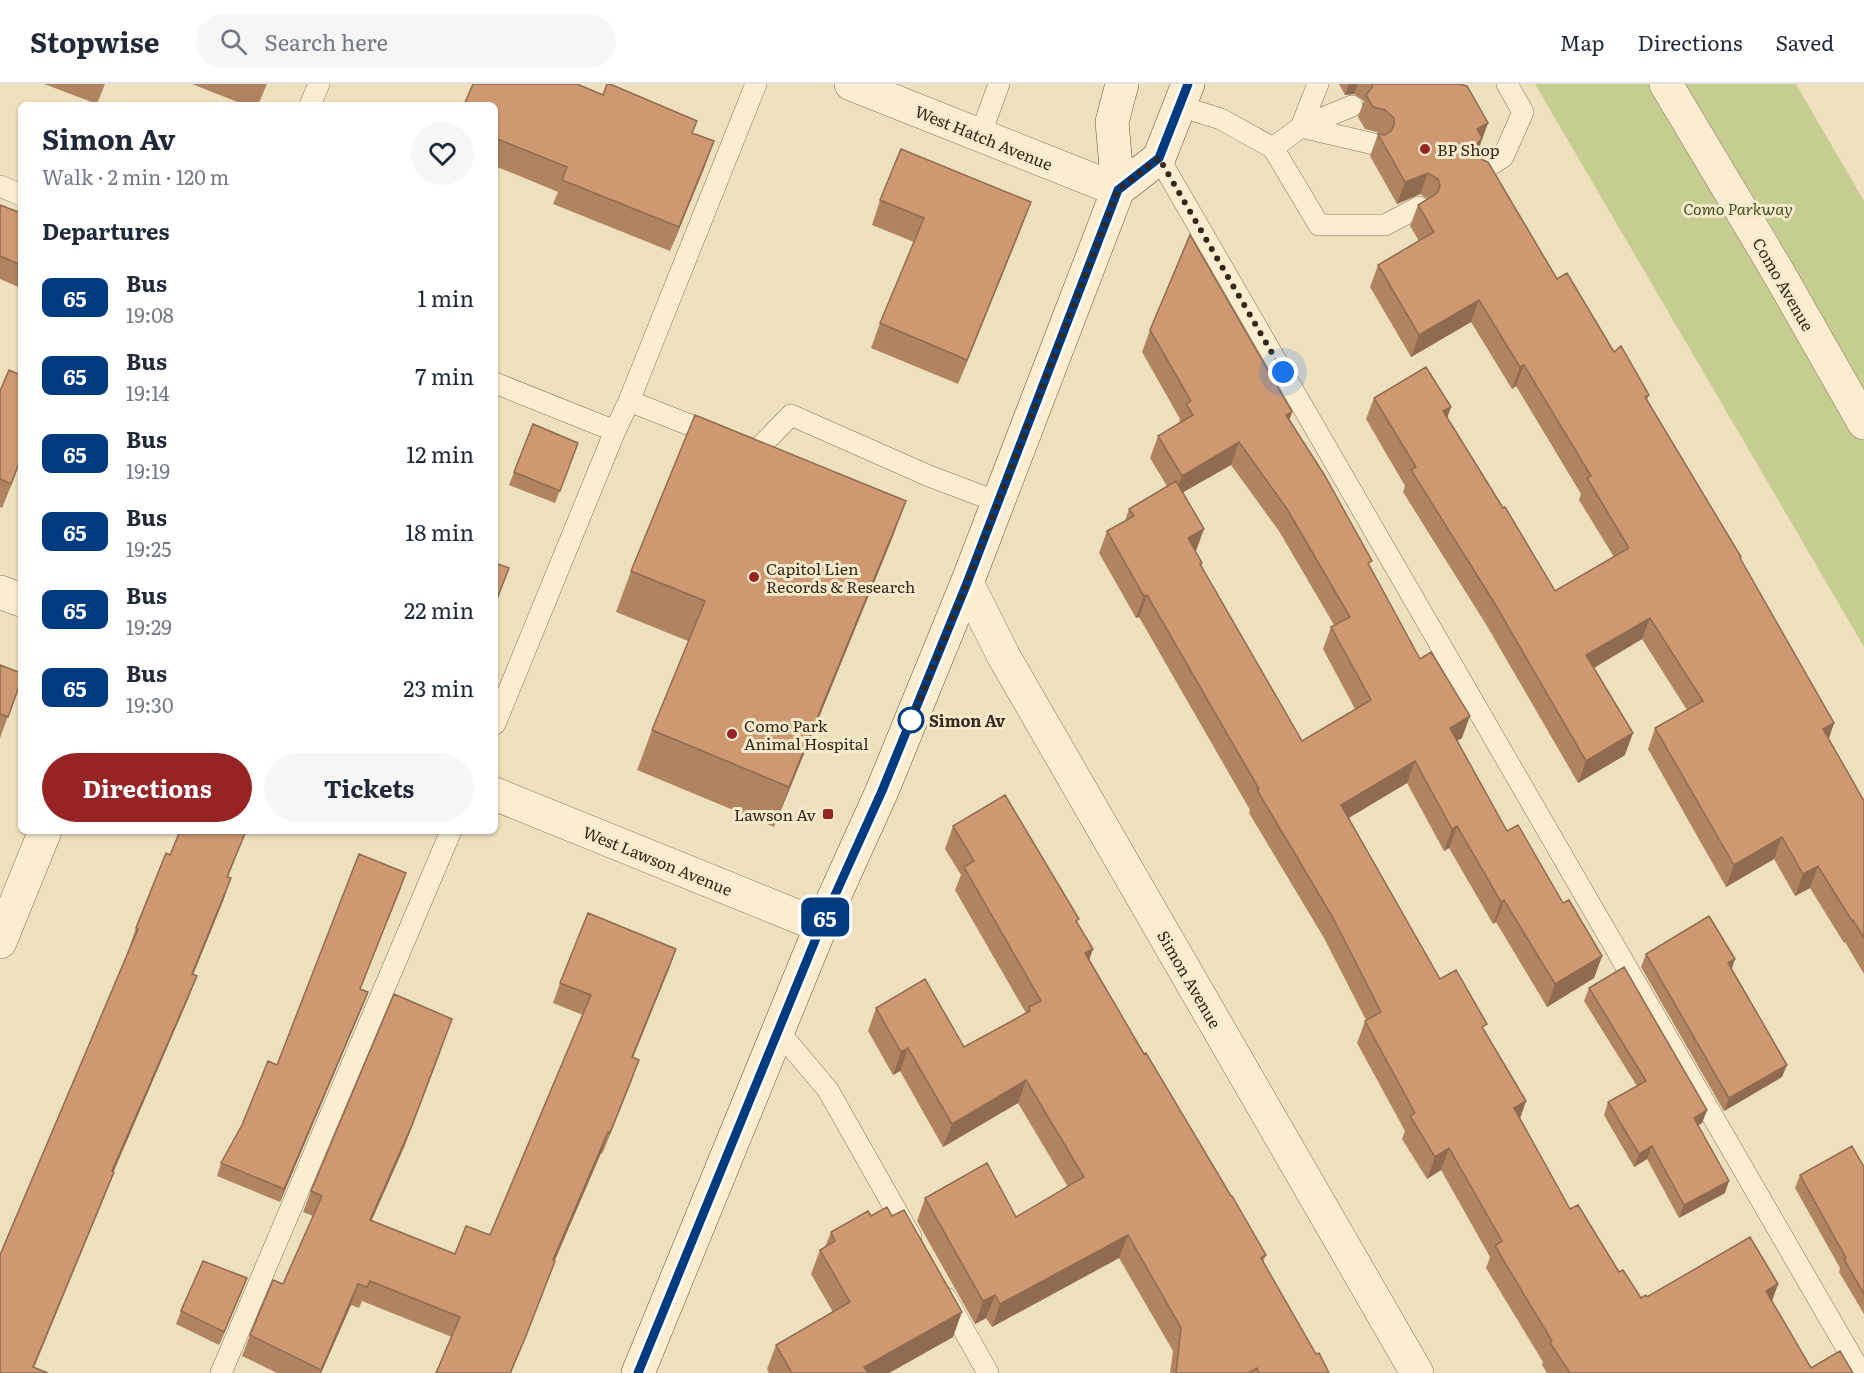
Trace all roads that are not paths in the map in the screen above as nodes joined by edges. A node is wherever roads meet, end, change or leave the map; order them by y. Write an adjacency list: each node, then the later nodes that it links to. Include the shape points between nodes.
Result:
1 (319, 84): 10 (lane)
2 (756, 84): 23 (lane)
3 (851, 84): 13 (street, West Hatch Avenue)
4 (999, 84): 13 (lane)
5 (1122, 84): 19 (street, via 1112,122)
6 (1318, 84): 12 (lane)
7 (1507, 84): 17 (lane, via 1523,112 1503,157)
8 (1666, 84): 24 (street, Como Avenue)
9 (1184, 95): 15 (lane); 16 (street)
10 (311, 102)
11 (1352, 106): 12 (lane)
12 (1301, 127): 14 (lane); 15 (lane)
13 (980, 136): 19 (street, West Hatch Avenue)
14 (1374, 144)
15 (1273, 148): 21 (lane, via 1319,225 1385,225)
16 (1159, 158): 19 (street); 43 (lane)
17 (1480, 171)
18 (0, 186): 20 (lane)
19 (1118, 190): 26 (street)
20 (18, 194)
21 (1419, 207)
22 (498, 384): 25 (lane)
23 (629, 401): 25 (lane); 26 (lane, via 756,452 791,414 929,476)
24 (1864, 423)
25 (615, 430): 30 (lane)
26 (998, 502): 27 (street)
27 (967, 583): 34 (street, via 882,791); 42 (street, Simon Avenue, via 1003,655)
28 (0, 592): 29 (street)
29 (18, 599)
30 (498, 717)
31 (498, 795): 34 (street, West Lawson Avenue)
32 (44, 834): 35 (street)
33 (450, 834): 39 (lane)
34 (821, 926): 36 (street)
35 (0, 942)
36 (779, 1032): 37 (lane, via 828,1090); 40 (street)
37 (920, 1252)
38 (937, 1282): 41 (lane)
39 (221, 1373)
40 (638, 1373)
41 (988, 1373)
42 (1417, 1373)
43 (1861, 1373)

